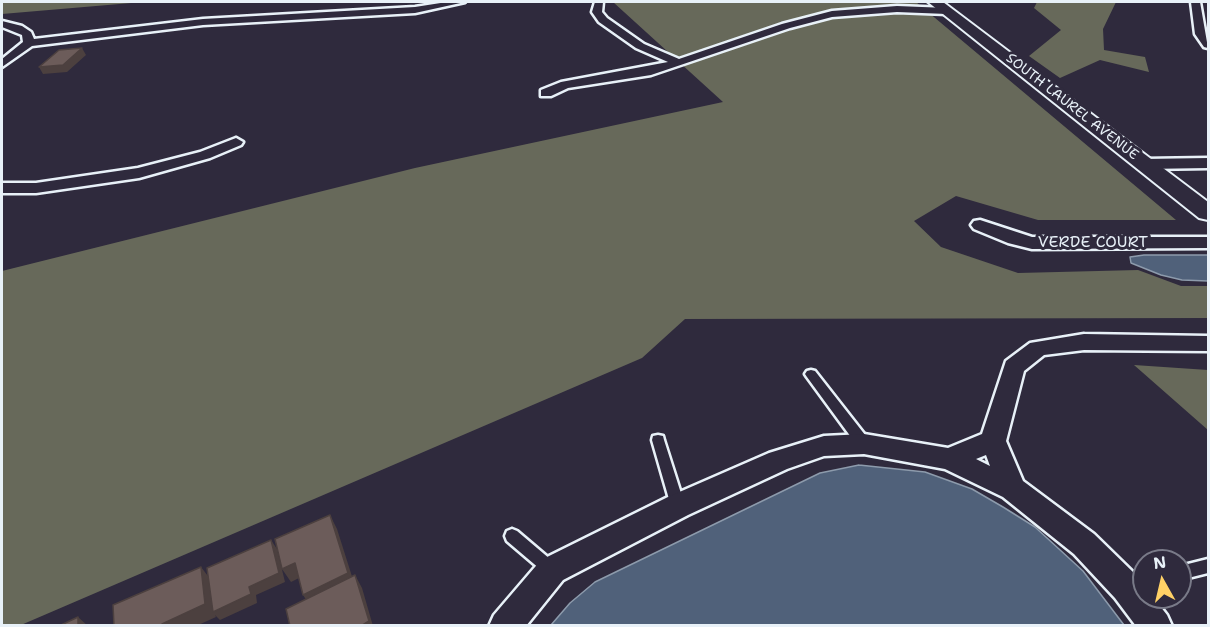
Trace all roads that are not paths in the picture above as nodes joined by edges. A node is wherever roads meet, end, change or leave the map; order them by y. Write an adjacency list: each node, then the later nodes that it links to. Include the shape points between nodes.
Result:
1 (460, 2): 6 (street, via 415,10 203,22)
2 (599, 2): 8 (street, via 597,12 603,20 640,46)
3 (1195, 2): 7 (street, via 1200,34)
4 (941, 6): 8 (street, via 802,21); 13 (main road, SOUTH LAUREL AVENUE)
5 (2, 24): 6 (street, via 27,34)
6 (29, 43): 9 (street)
7 (1209, 45)
8 (679, 63): 10 (street, via 566,85)
9 (2, 64)
10 (546, 93)
11 (236, 142): 14 (street, via 139,173 57,186)
12 (1209, 163): 13 (street)
13 (1145, 164): 15 (main road, SOUTH LAUREL AVENUE)
14 (2, 188)
15 (1209, 213)
16 (980, 225): 17 (street, VERDE COURT, via 1032,243)
17 (1209, 243)
18 (1209, 343): 21 (street, via 1084,342 1038,348 1014,368)
19 (811, 374): 22 (lane)
20 (658, 440): 25 (lane)
21 (993, 441): 23 (street); 24 (street)
22 (864, 444): 23 (street); 25 (street, via 824,446 778,460)
23 (949, 459): 24 (street)
24 (1014, 489): 30 (street)
25 (678, 506): 28 (street)
26 (512, 536): 28 (lane)
27 (1209, 566): 29 (lane)
28 (552, 570): 32 (street)
29 (1192, 570)
30 (1132, 583)
31 (1147, 609): 33 (street)
32 (505, 626)
33 (1156, 626)

